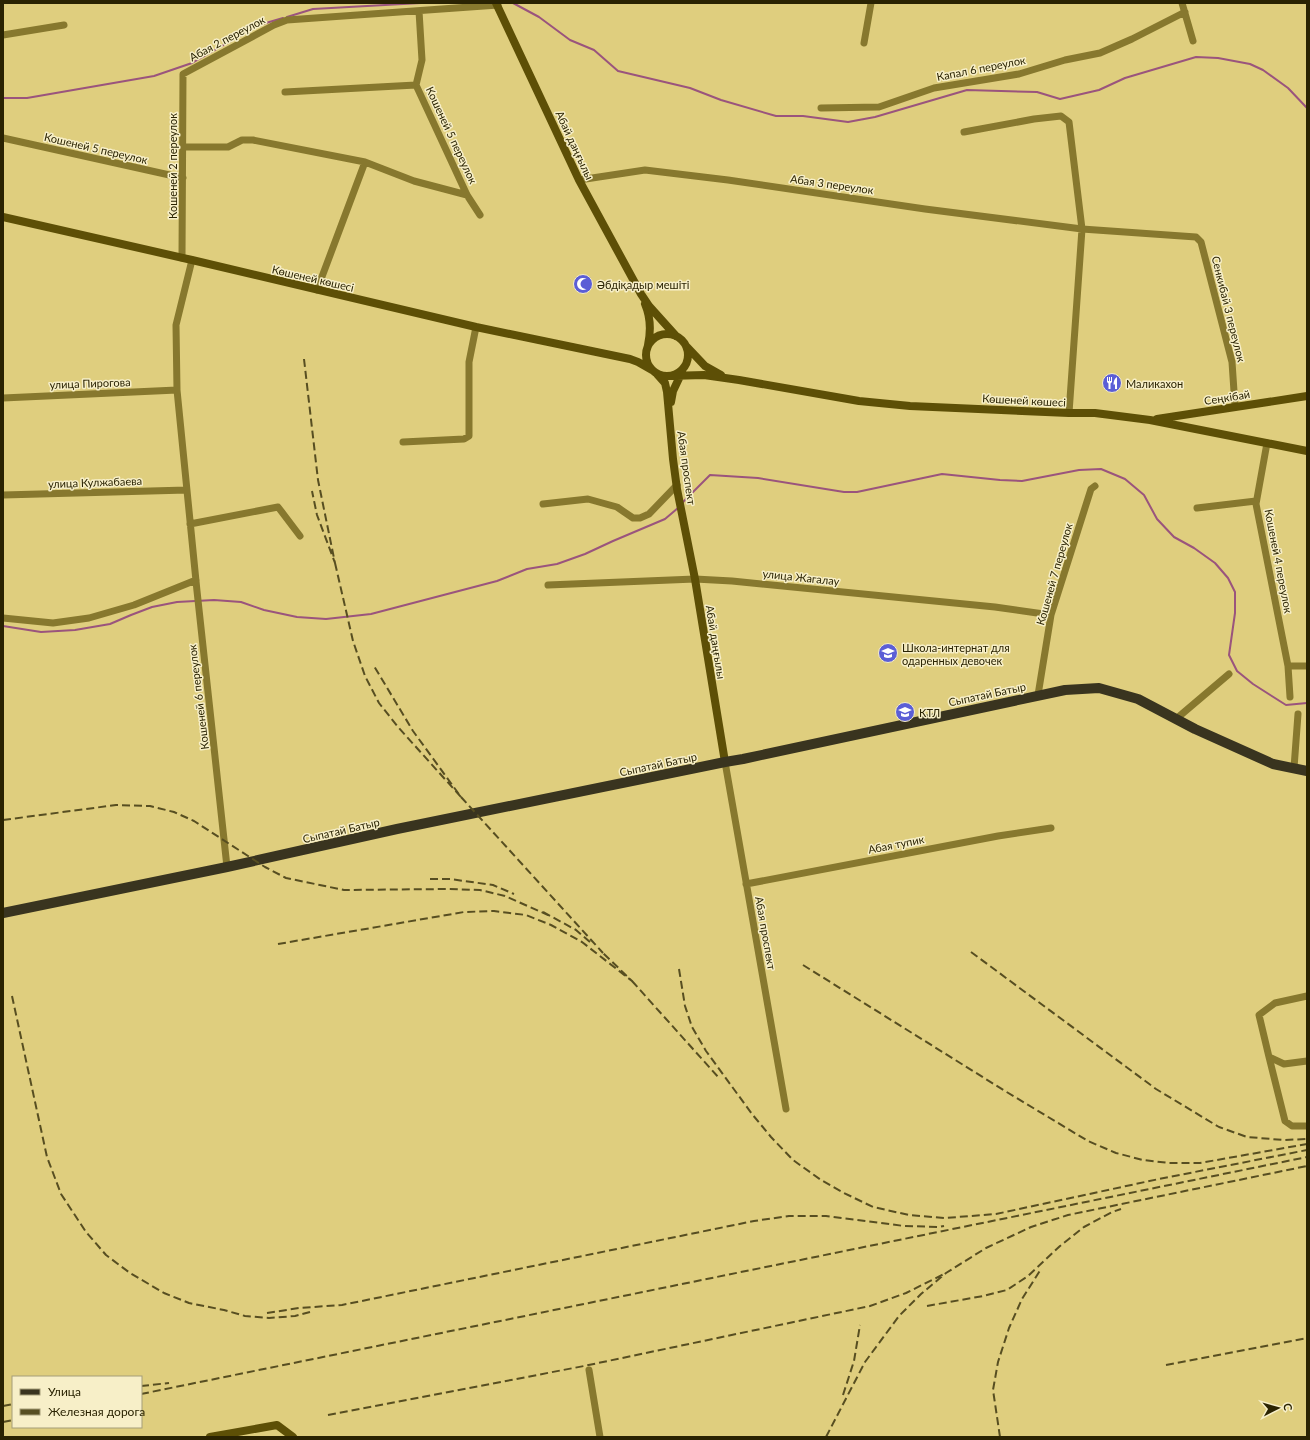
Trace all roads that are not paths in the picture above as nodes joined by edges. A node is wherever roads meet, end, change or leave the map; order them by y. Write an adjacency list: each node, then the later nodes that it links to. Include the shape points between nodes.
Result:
1 (871, 3): 9 (street)
2 (1182, 3): 5 (street)
3 (497, 4): 4 (street, Абая 2 переулок); 19 (main road, Абай даңғылы)
4 (419, 11): 10 (street, Абая 2 переулок, via 287,20); 11 (street, Кошеней 5 переулок, via 422,60)
5 (1185, 12): 8 (street); 13 (street, Капал 6 переулок, via 1100,53 1065,60 1019,74 934,88 879,107)
6 (64, 25): 7 (street)
7 (3, 35)
8 (1193, 41)
9 (864, 43)
10 (183, 74): 16 (street, Кошеней 2 переулок)
11 (416, 85): 12 (street, Кошеней 5 переулок); 20 (street, Кошеней 5 переулок)
12 (286, 92)
13 (821, 108)
14 (964, 132): 23 (street, via 1034,119 1061,116 1066,118 1069,122)
15 (3, 138): 18 (street, Кошеней 5 переулок)
16 (183, 147): 17 (street, Кошеней 5 переулок, via 228,147 242,140 253,140); 18 (street, Кошеней 2 переулок)
17 (365, 162): 20 (street, Кошеней 5 переулок, via 414,181); 27 (street)
18 (183, 178): 25 (street, Кошеней 2 переулок)
19 (579, 180): 23 (street, Абая 3 переулок, via 644,170); 28 (main road, Абай даңғылы)
20 (467, 195): 21 (street, Кошеней 5 переулок)
21 (480, 215)
22 (3, 217): 25 (main road, Көшеней көшесі)
23 (1082, 229): 24 (street, Абая 3 переулок, via 1196,236); 44 (street)
24 (1201, 242): 42 (street, Сенкибай 3 переулок, via 1232,362)
25 (182, 258): 26 (main road, Көшеней көшесі)
26 (192, 260): 27 (main road, Көшеней көшесі); 39 (street, Кошеней 6 переулок, via 176,325)
27 (317, 290): 29 (main road, Көшеней көшесі)
28 (641, 294): 30 (main road); 32 (main road, via 650,322)
29 (476, 327): 33 (main road, Көшеней көшесі); 46 (street, via 469,362 469,436 464,440)
30 (676, 336): 31 (main road); 32 (main road, via 657,336)
31 (686, 345): 34 (main road, via 688,360); 38 (main road, via 704,366)
32 (648, 346): 33 (main road, via 634,356); 35 (main road, via 646,360)
33 (619, 357): 35 (main road, Көшеней көшесі, via 638,362)
34 (684, 367): 36 (main road, via 675,375); 37 (main road)
35 (654, 372): 36 (main road); 43 (main road, via 665,383)
36 (668, 376): 37 (main road)
37 (680, 376): 38 (main road, via 704,375); 43 (main road, via 673,391)
38 (739, 380): 44 (main road, Көшеней көшесі, via 859,401 910,406)
39 (177, 390): 41 (street, улица Пирогова); 51 (street, Кошеней 6 переулок)
40 (1307, 396): 42 (main road, Сеңкібай)
41 (3, 398)
42 (1235, 406): 45 (main road, Сеңкібай)
43 (670, 413): 50 (main road, Абая проспект)
44 (1069, 413): 45 (main road, Көшеней көшесі, via 1095,413)
45 (1150, 420): 47 (main road, Көшеней көшесі)
46 (403, 442)
47 (1267, 443): 48 (main road, Көшеней көшесі); 53 (street, Кошеней 4 переулок)
48 (1307, 451)
49 (1095, 486): 62 (street, Кошеней 7 переулок, via 1091,489)
50 (677, 487): 54 (street, via 649,514 640,518 633,518 617,508 588,499); 57 (main road, Абая проспект)
51 (187, 490): 52 (street, улица Кулжабаева); 56 (street, Кошеней 6 переулок)
52 (3, 495)
53 (1256, 501): 55 (street); 64 (street, Кошеней 4 переулок)
54 (543, 504)
55 (1197, 508)
56 (190, 524): 58 (street, via 278,508); 60 (street, Кошеней 6 переулок)
57 (685, 526): 59 (main road, Абай даңғылы)
58 (300, 536)
59 (695, 579): 61 (street, улица Жагалау); 62 (street, улица Жагалау, via 987,606); 71 (main road, Абай даңғылы)
60 (196, 580): 63 (street, via 134,605 89,618 53,623); 75 (street, Кошеней 6 переулок)
61 (548, 585)
62 (1051, 615): 67 (street, Кошеней 7 переулок)
63 (3, 618)
64 (1288, 666): 65 (street); 68 (street, Кошеней 4 переулок)
65 (1307, 666)
66 (1229, 674): 70 (street)
67 (1038, 695): 70 (main road, Сыпатай Батыр, via 1098,688 1138,699); 71 (main road, Сыпатай Батыр)
68 (1290, 697)
69 (1298, 714): 72 (street)
70 (1176, 719): 72 (main road, Сыпатай Батыр, via 1273,764)
71 (725, 762): 75 (main road, Сыпатай Батыр, via 397,829); 76 (street, Абая проспект)
72 (1294, 768): 73 (main road, Сыпатай Батыр)
73 (1307, 771)
74 (1051, 828): 76 (street, Абая тупик)
75 (227, 867): 77 (main road, Сыпатай Батыр)
76 (746, 884): 81 (street, Абая проспект)
77 (3, 913)
78 (1307, 996): 79 (street, via 1275,1002 1259,1014)
79 (1269, 1057): 80 (street, via 1284,1064); 82 (street, via 1285,1121 1292,1126)
80 (1307, 1061)
81 (786, 1109)
82 (1307, 1126)
83 (589, 1370): 86 (street)
84 (210, 1437): 85 (main road, via 277,1424)
85 (293, 1437)
86 (600, 1437)

